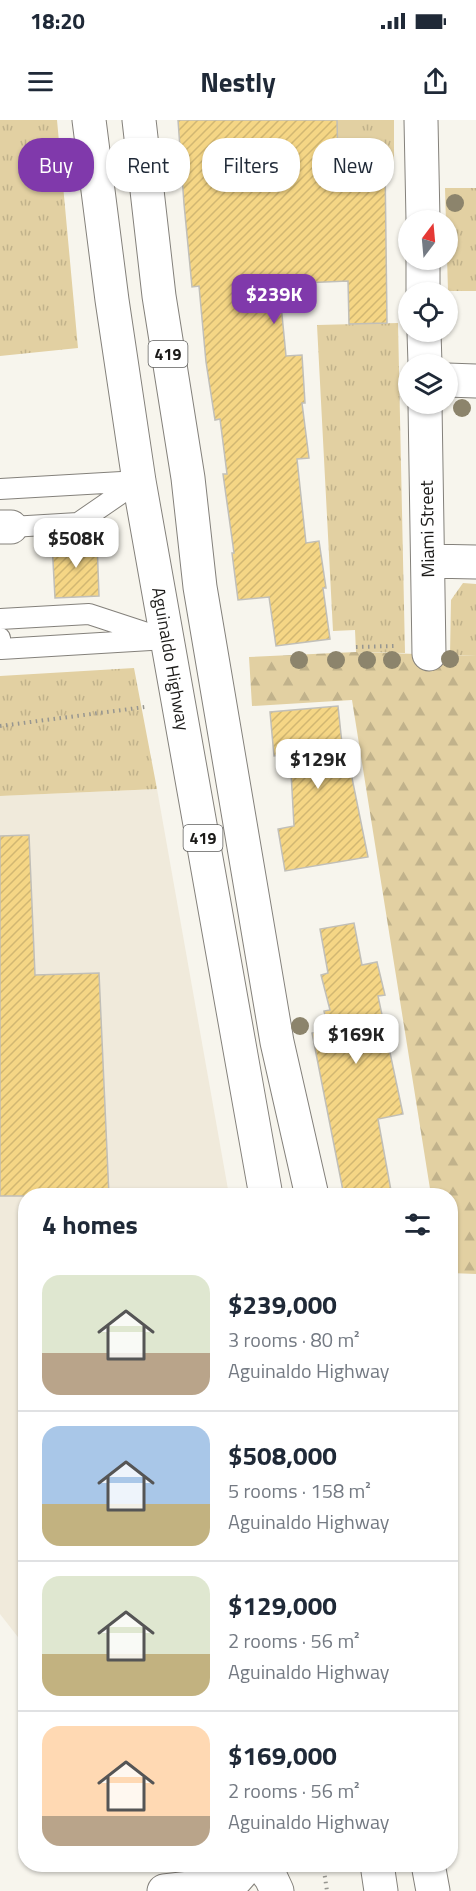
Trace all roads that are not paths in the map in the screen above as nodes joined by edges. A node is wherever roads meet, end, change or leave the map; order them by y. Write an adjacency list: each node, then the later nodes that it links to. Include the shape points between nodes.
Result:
1 (89, 120): 9 (main road, Aguinaldo Highway / 419)
2 (139, 120): 8 (main road, 419, via 159,296)
3 (421, 120): 4 (main road)
4 (423, 210)
5 (458, 380): 6 (main road)
6 (476, 381)
7 (425, 414): 12 (main road, Miami Street)
8 (188, 478): 9 (main road); 19 (main road, 419, via 200,587 277,1042)
9 (140, 481): 10 (lane); 11 (lane, via 78,523); 16 (main road, Aguinaldo Highway / 419)
10 (0, 489)
11 (5, 527)
12 (428, 561): 13 (main road); 17 (main road, Miami Street)
13 (476, 562)
14 (0, 619): 16 (lane, via 89,614)
15 (0, 638): 16 (lane, via 1,648)
16 (167, 639): 18 (main road, Aguinaldo Highway / 419)
17 (429, 654)
18 (265, 1188)
19 (310, 1188)
20 (242, 1872): 24 (main road, via 236,1879 217,1885)
21 (267, 1872): 25 (main road)
22 (378, 1872): 26 (main road)
23 (429, 1872): 27 (main road)
24 (164, 1891)
25 (277, 1891)
26 (381, 1891)
27 (433, 1891)

